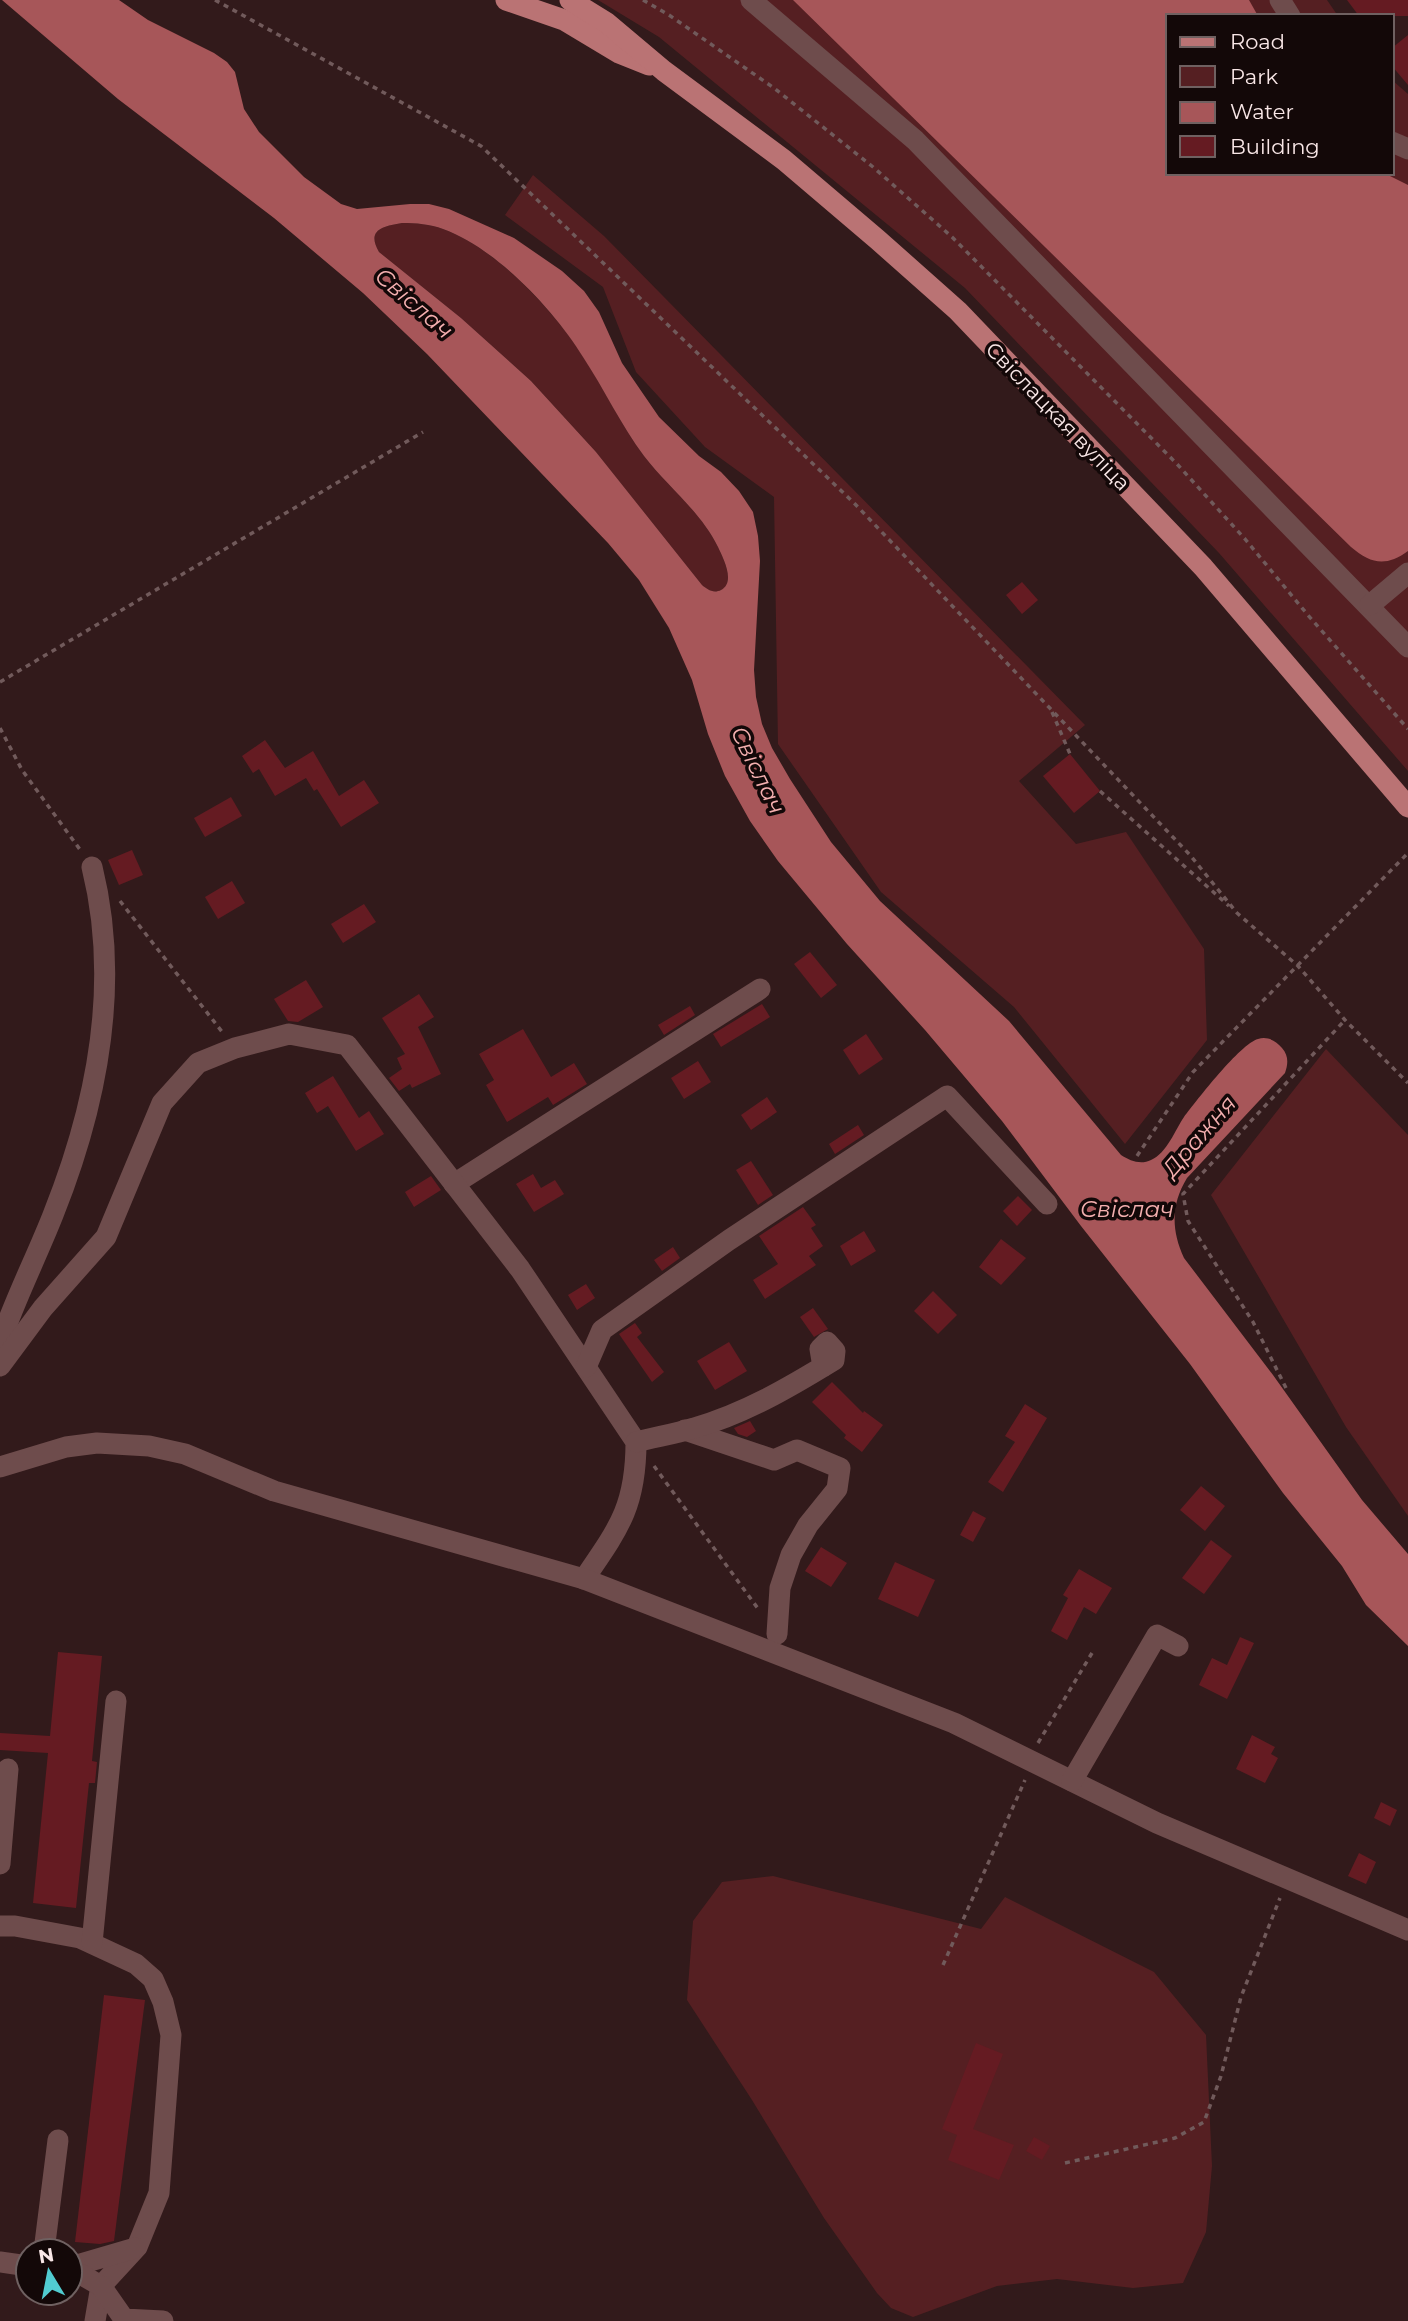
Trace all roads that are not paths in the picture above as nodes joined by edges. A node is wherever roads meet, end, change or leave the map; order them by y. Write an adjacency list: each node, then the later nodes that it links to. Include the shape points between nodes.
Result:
1 (506, 0): 4 (main road, Свіслацкая вуліца, via 564,20 620,53)
2 (570, 0): 4 (main road, Свіслацкая вуліца, via 633,42)
3 (751, 0): 6 (street, via 915,140)
4 (664, 71): 8 (main road, Свіслацкая вуліца, via 784,160 958,312 1203,567)
5 (1408, 573): 6 (street)
6 (1370, 606): 7 (street)
7 (1408, 647)
8 (1408, 807)
9 (92, 867): 13 (street, via 105,957 94,1086 53,1215)
10 (760, 989): 11 (street)
11 (454, 1184): 14 (street, via 347,1045 289,1034 235,1048 198,1063 162,1103 106,1237 43,1308); 15 (street, via 520,1269)
12 (1047, 1204): 15 (street, via 947,1096 602,1329)
13 (0, 1343)
14 (0, 1366)
15 (586, 1367): 18 (street)
16 (822, 1367): 17 (street, via 759,1403)
17 (685, 1430): 18 (street); 21 (street, via 774,1460 797,1450 840,1468 837,1489 791,1555 780,1588)
18 (636, 1442): 20 (street, via 630,1501 613,1537)
19 (0, 1467): 20 (street, via 66,1447 97,1443 149,1446 185,1454 274,1491)
20 (584, 1579): 25 (street, via 954,1723)
21 (777, 1634)
22 (1178, 1646): 25 (street, via 1157,1635)
23 (116, 1701): 29 (street)
24 (8, 1769): 26 (street)
25 (1072, 1781): 28 (street, via 1157,1823)
26 (0, 1864)
27 (0, 1926): 29 (street)
28 (1408, 1930)
29 (92, 1943): 32 (street, via 136,1964 153,1979 171,2035 159,2193)
30 (58, 2140): 31 (street)
31 (46, 2237)
32 (138, 2247): 33 (street); 35 (street)
33 (84, 2263)
34 (84, 2276): 35 (street)
35 (101, 2286): 36 (street); 37 (street, via 124,2319)
36 (95, 2321)
37 (163, 2321)

